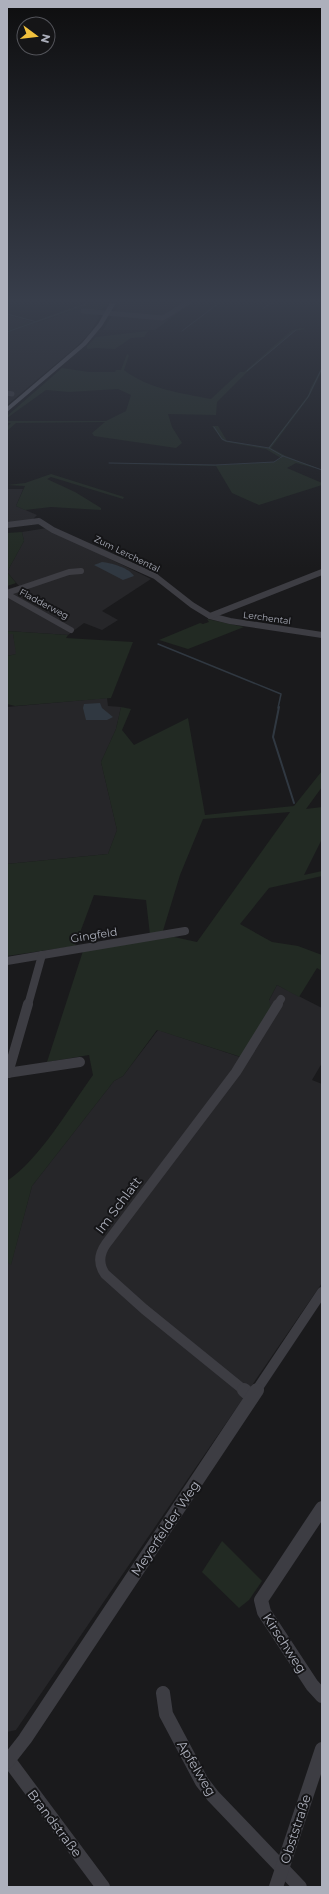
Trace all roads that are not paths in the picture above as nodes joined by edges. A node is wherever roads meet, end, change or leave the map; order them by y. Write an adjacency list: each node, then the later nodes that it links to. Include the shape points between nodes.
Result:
1 (29, 391): 2 (main road)
2 (7, 410)
3 (7, 525): 7 (street, Zum Lerchental, via 39,521 53,530 155,576)
4 (81, 571): 6 (street, Fladderweg, via 69,572)
5 (322, 572): 7 (street)
6 (7, 593): 8 (street, Fladderweg)
7 (210, 616): 9 (street, Lerchental)
8 (71, 630)
9 (322, 635)
10 (185, 931): 11 (street, Gingfeld)
11 (42, 955): 12 (street, Gingfeld); 15 (street)
12 (7, 961)
13 (281, 1000): 17 (street, Im Schlatt, via 236,1072 106,1244 100,1258 105,1274)
14 (80, 1062): 15 (street)
15 (7, 1073)
16 (322, 1292): 17 (street, Meyerfelder Weg)
17 (252, 1397): 22 (street, Meyerfelder Weg, via 25,1739)
18 (322, 1508): 20 (street, Kirschweg, via 261,1600 264,1612)
19 (163, 1693): 23 (street, Apfelweg, via 166,1714 202,1782)
20 (322, 1696)
21 (322, 1749): 23 (street, Obststraße)
22 (8, 1760): 24 (street, Brandstraße)
23 (282, 1869): 25 (street, Obststraße); 26 (street, Apfelweg)
24 (103, 1887)
25 (276, 1887)
26 (300, 1887)

